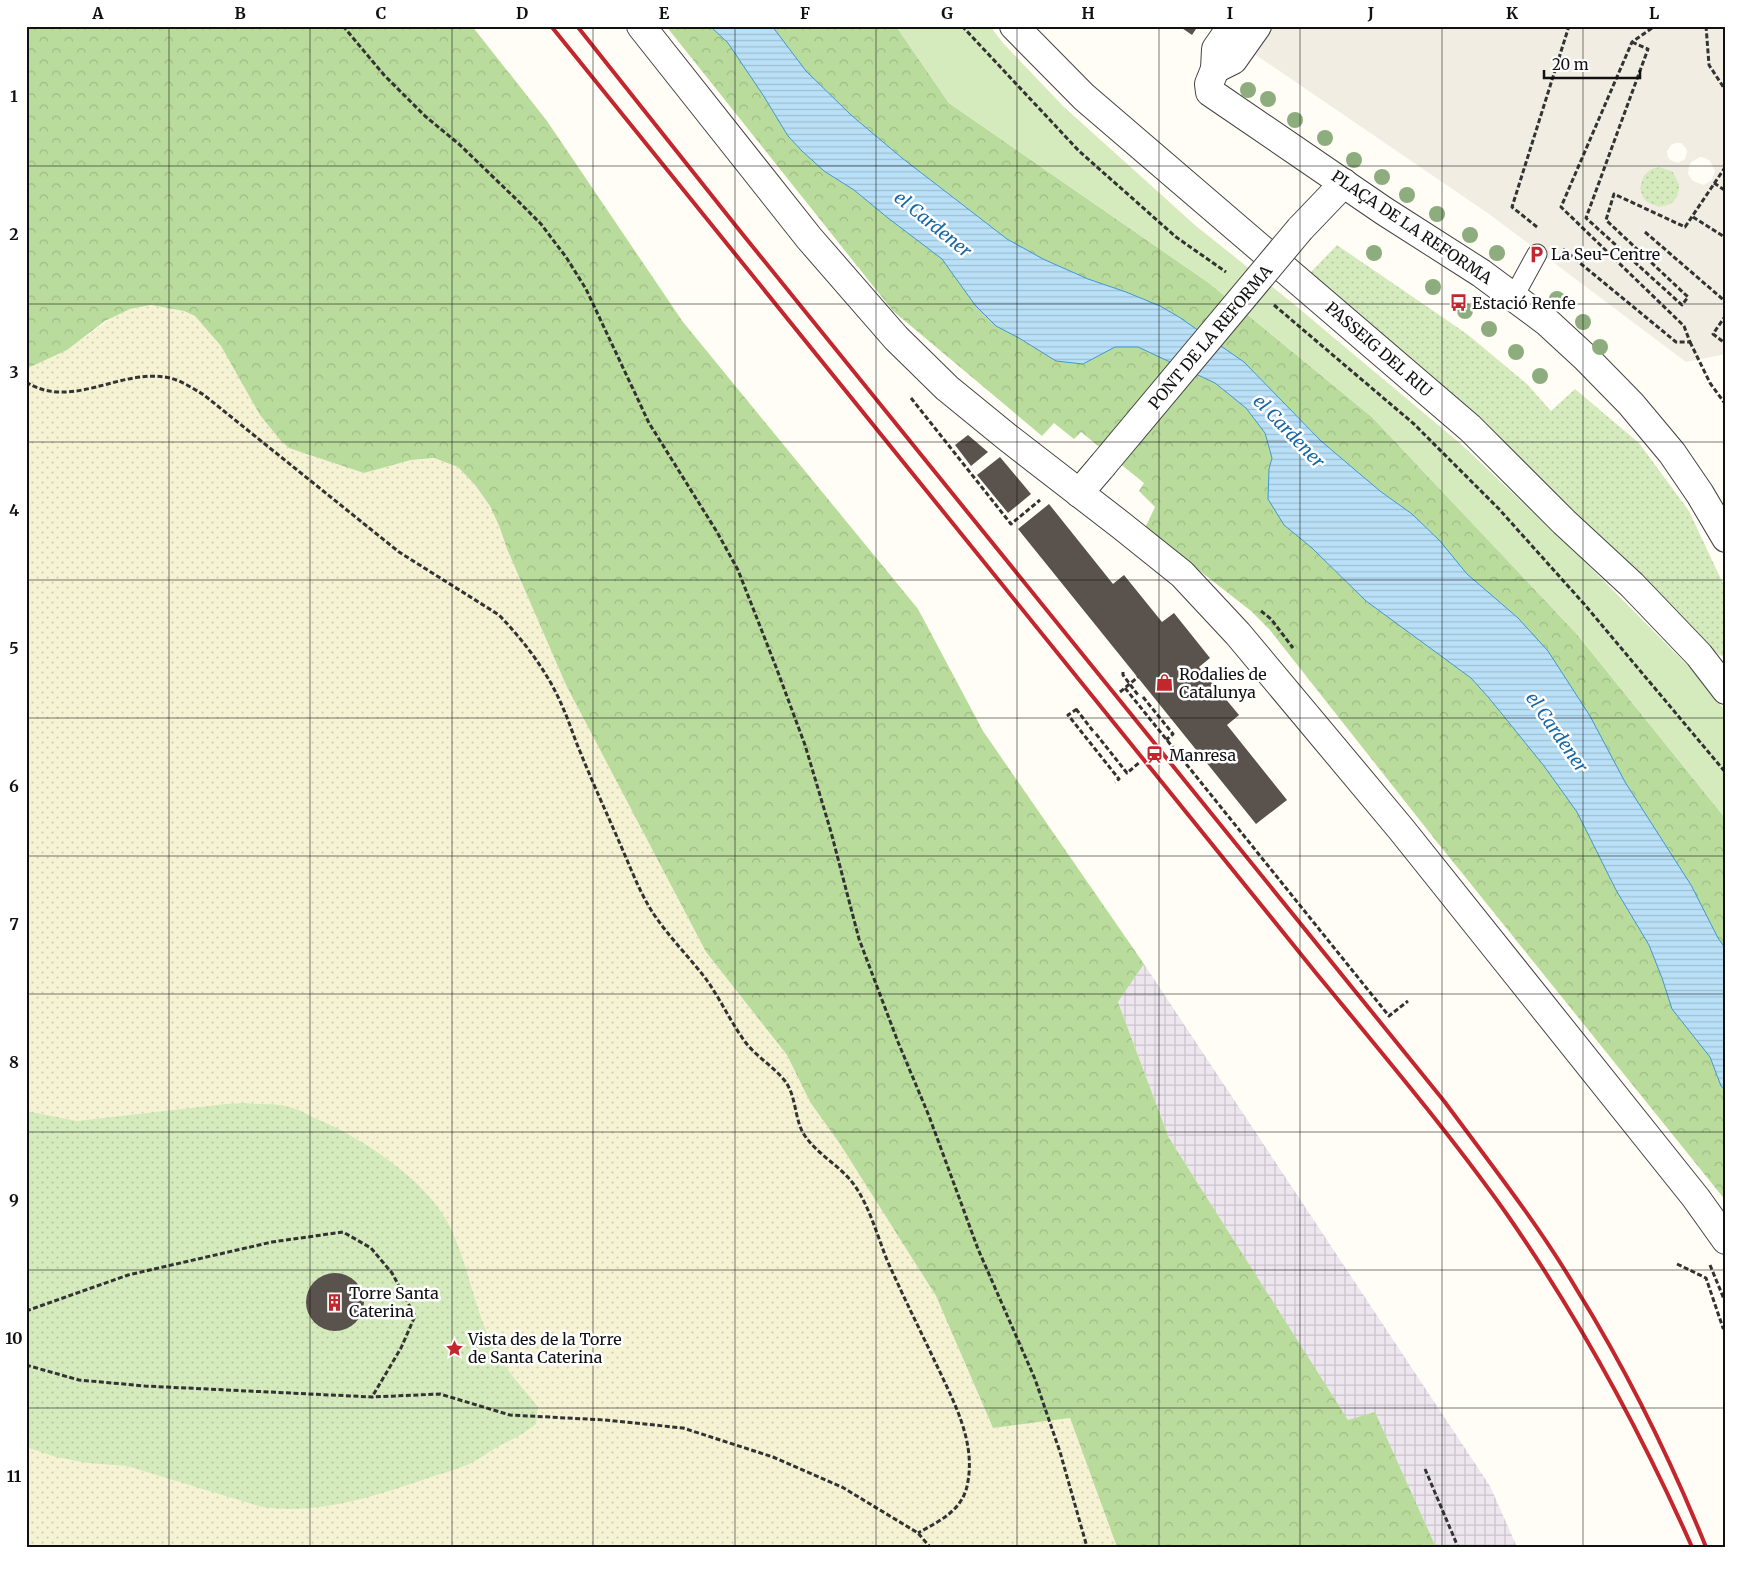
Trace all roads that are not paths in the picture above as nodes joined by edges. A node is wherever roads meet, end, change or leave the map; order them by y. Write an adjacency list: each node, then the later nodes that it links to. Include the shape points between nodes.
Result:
1 (641, 26): 9 (street, via 810,238 896,338 947,388)
2 (1014, 26): 11 (street, PASSEIG DEL RIU, via 1084,97 1470,428 1632,585 1699,655)
3 (1232, 26): 5 (street, PLAÇA DE LA REFORMA, via 1216,50)
4 (1257, 26): 5 (street, via 1233,60)
5 (1215, 69): 6 (street, PLAÇA DE LA REFORMA, via 1209,84 1210,92)
6 (1344, 183): 8 (street, PLAÇA DE LA REFORMA); 9 (street, PONT DE LA REFORMA, bridge, via 1300,229)
7 (1537, 254): 8 (lane)
8 (1514, 296): 10 (street, PLAÇA DE LA REFORMA, via 1547,322 1632,404 1672,452)
9 (1079, 493): 12 (street, via 1182,574 1238,634 1408,837)
10 (1726, 538)
11 (1726, 690)
12 (1726, 1240)

